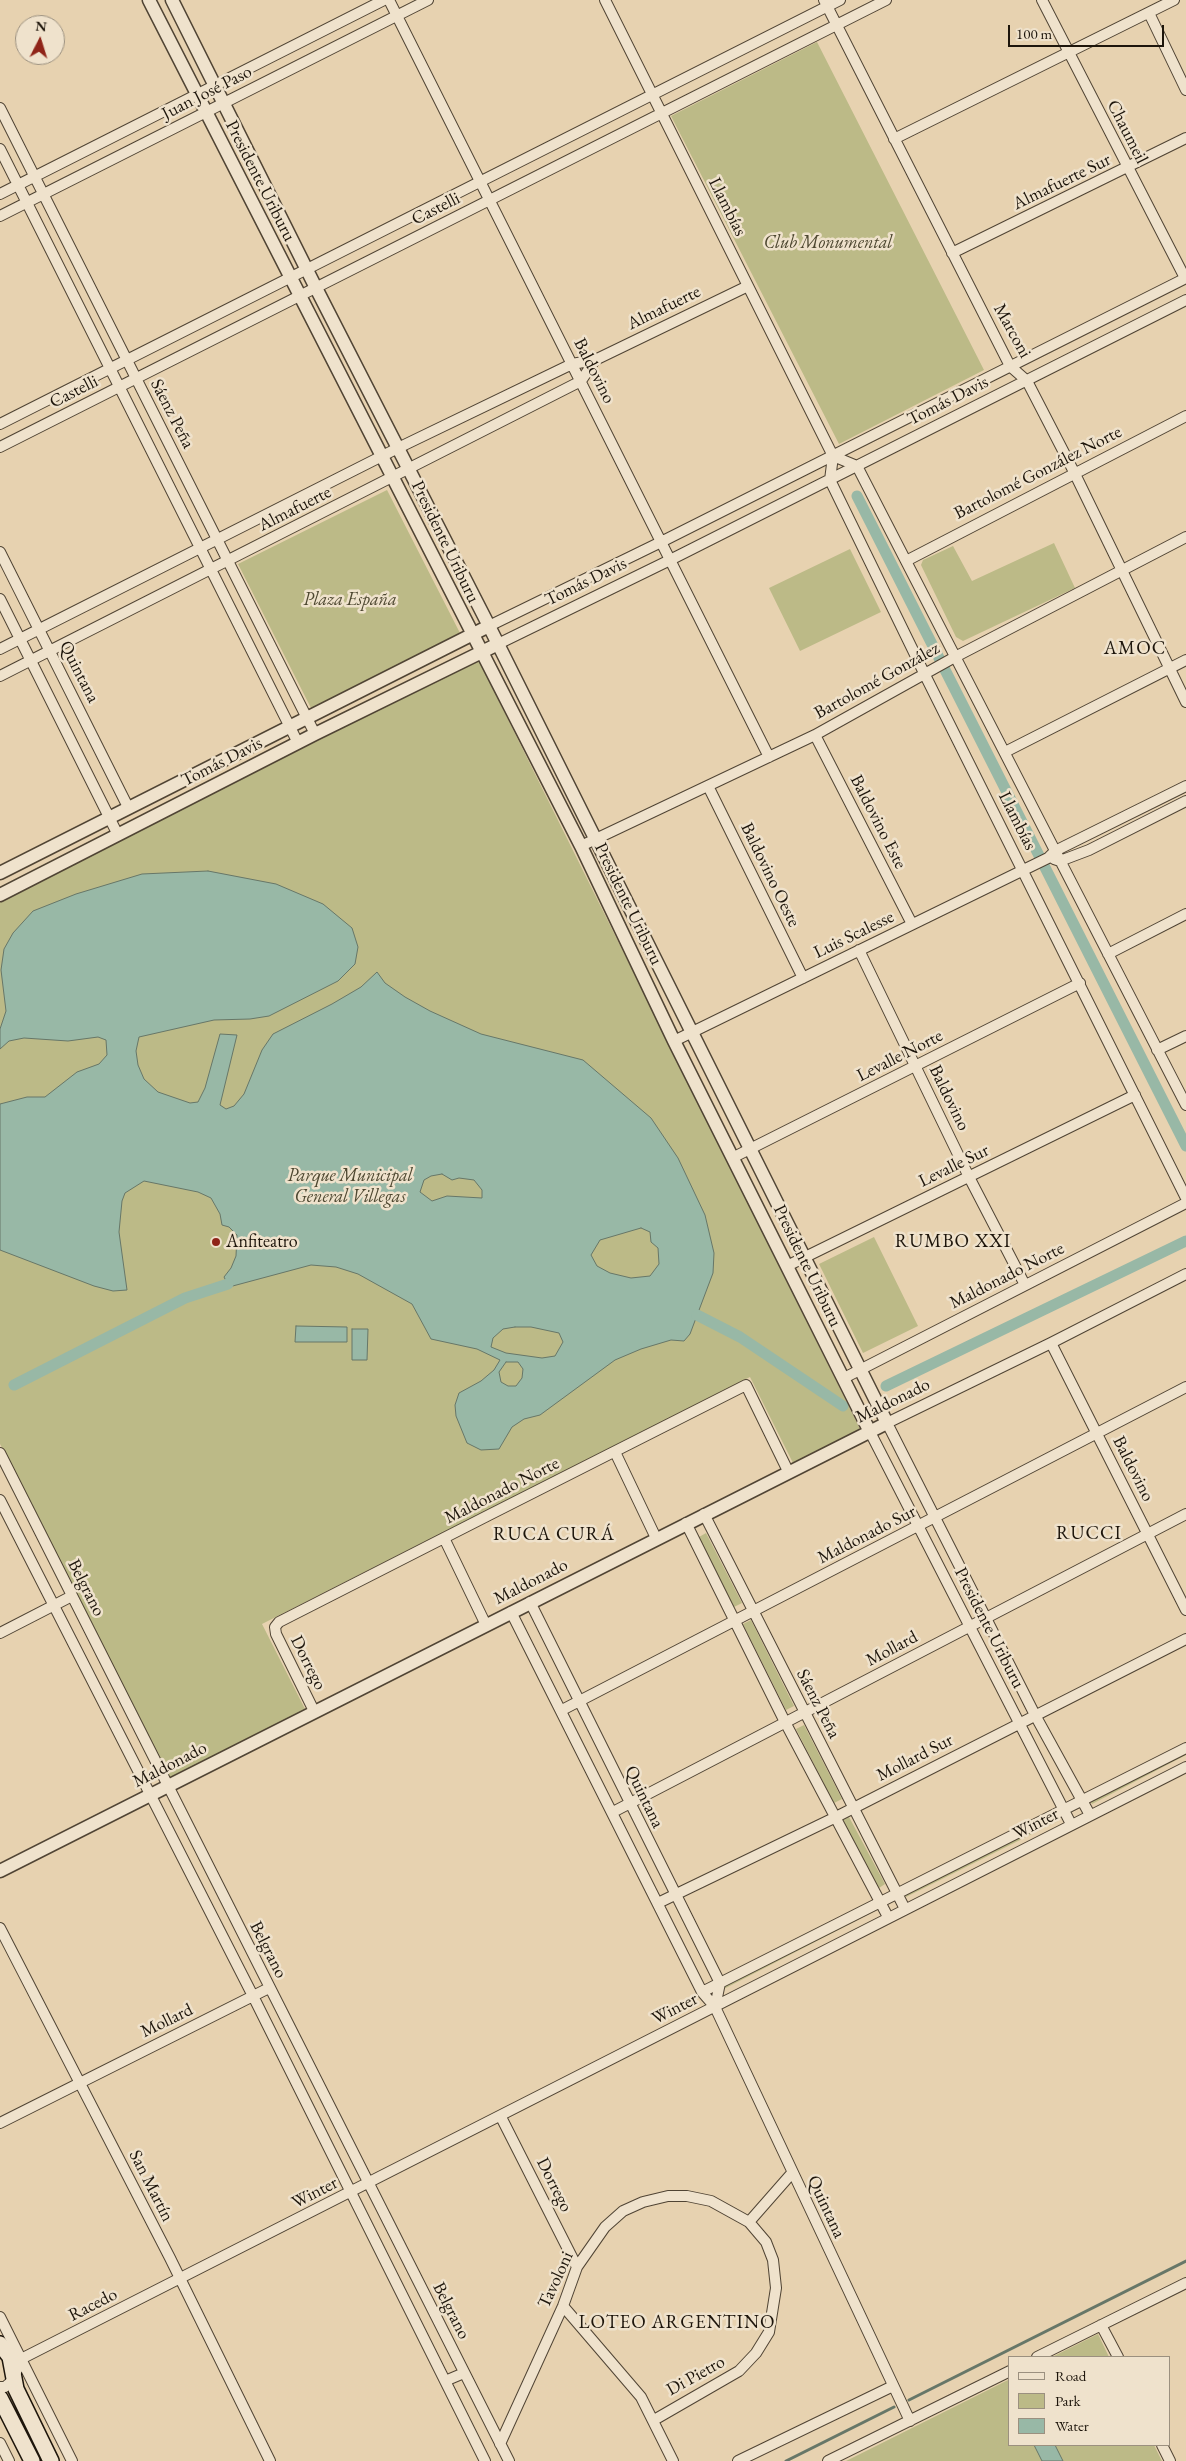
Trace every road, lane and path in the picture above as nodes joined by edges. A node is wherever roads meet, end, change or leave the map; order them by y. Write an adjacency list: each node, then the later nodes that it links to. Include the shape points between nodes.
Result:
1 (149, 0): 18 (street, Presidente Uriburu)
2 (172, 0): 16 (street, Presidente Uriburu)
3 (384, 0): 16 (street, Juan José Paso)
4 (389, 0): 13 (street, Baldovino)
5 (428, 0): 13 (street, Juan José Paso)
6 (605, 0): 19 (street, Llambías)
7 (840, 0): 11 (street, Castelli)
8 (886, 0): 14 (street, Castelli)
9 (1042, 0): 15 (street, Chaumeil)
10 (1174, 0): 12 (street)
11 (826, 3): 14 (street, Marconi); 19 (street, Castelli)
12 (1149, 13): 15 (street); 17 (street)
13 (397, 16): 20 (street, Juan José Paso); 29 (street, Baldovino)
14 (836, 25): 23 (street, Castelli); 25 (street, Marconi)
15 (1068, 52): 25 (street); 27 (street, Chaumeil)
16 (214, 86): 18 (street, Juan José Paso); 20 (street, Presidente Uriburu)
17 (1186, 90)
18 (196, 95): 22 (street, Presidente Uriburu); 28 (street, Juan José Paso)
19 (653, 96): 23 (street, Llambías); 29 (street, Castelli)
20 (223, 103): 22 (street, Juan José Paso); 37 (street, Presidente Uriburu)
21 (0, 108): 28 (street, Sáenz Peña)
22 (205, 112): 32 (street, Juan José Paso); 38 (street, Presidente Uriburu)
23 (662, 114): 33 (street, Castelli); 40 (street, Llambías)
24 (1186, 138): 27 (street, Almafuerte Sur)
25 (894, 139): 36 (street, Marconi)
26 (0, 149): 30 (street, Sáenz Peña)
27 (1127, 169): 36 (street, Almafuerte Sur); 39 (street, Chaumeil)
28 (34, 177): 30 (street, Juan José Paso); 32 (street, Sáenz Peña)
29 (480, 182): 33 (street, Baldovino); 37 (street, Castelli)
30 (18, 185): 31 (street, Juan José Paso); 34 (street, Sáenz Peña)
31 (0, 194)
32 (43, 194): 34 (street, Juan José Paso); 44 (street, Sáenz Peña)
33 (490, 200): 41 (street, Castelli); 46 (street, Baldovino)
34 (26, 202): 35 (street, Juan José Paso); 48 (street, Sáenz Peña)
35 (0, 216)
36 (952, 253): 47 (street, Marconi)
37 (306, 270): 38 (street, Castelli); 41 (street, Presidente Uriburu)
38 (290, 277): 42 (street, Presidente Uriburu); 44 (street, Castelli)
39 (1186, 279): 47 (street, Tomás Davis)
40 (748, 286): 45 (street, Almafuerte); 58 (street, Llambías)
41 (316, 288): 42 (street, Castelli); 56 (street, Presidente Uriburu)
42 (300, 295): 49 (street, Castelli); 57 (street, Presidente Uriburu)
43 (1186, 300): 50 (street, Tomás Davis)
44 (127, 360): 48 (street, Castelli); 49 (street, Sáenz Peña)
45 (595, 360): 46 (street, Almafuerte); 51 (street)
46 (572, 364): 51 (street, Baldovino); 56 (street, Almafuerte)
47 (1010, 366): 50 (street, Marconi); 58 (street, Tomás Davis)
48 (110, 368): 52 (street, Sáenz Peña); 54 (street, Castelli)
49 (136, 379): 52 (street, Castelli); 65 (street, Sáenz Peña)
50 (1026, 381): 59 (street, Tomás Davis); 61 (street, Marconi)
51 (581, 382): 60 (street, Almafuerte); 66 (street, Baldovino)
52 (120, 387): 55 (street, Castelli); 67 (street, Sáenz Peña)
53 (1186, 416): 61 (street, Bartolomé González Norte)
54 (0, 424)
55 (0, 447)
56 (398, 448): 57 (street, Almafuerte); 60 (street, Presidente Uriburu)
57 (382, 456): 62 (street, Presidente Uriburu); 65 (street, Almafuerte)
58 (833, 456): 59 (street); 63 (street); 66 (street, Tomás Davis)
59 (858, 466): 63 (street, Tomás Davis); 71 (street, Llambías)
60 (409, 469): 62 (street, Almafuerte); 75 (street, Presidente Uriburu)
61 (1074, 472): 71 (street, Bartolomé González Norte); 72 (street, Marconi)
62 (394, 478): 70 (street, Almafuerte); 77 (street, Presidente Uriburu)
63 (830, 480): 69 (street, Tomás Davis); 87 (street, Llambías)
64 (1186, 537): 72 (street, Bartolomé González)
65 (217, 540): 67 (street, Almafuerte); 70 (street, Sáenz Peña)
66 (661, 542): 69 (street, Baldovino); 75 (street, Tomás Davis)
67 (200, 548): 73 (street, Sáenz Peña); 76 (street, Almafuerte)
68 (0, 552): 76 (street, Quintana)
69 (670, 560): 79 (street, Tomás Davis); 96 (street, Baldovino)
70 (228, 561): 73 (street, Almafuerte); 90 (street, Sáenz Peña)
71 (906, 561): 83 (street, Llambías)
72 (1122, 569): 83 (street, Bartolomé González); 86 (street, Marconi)
73 (212, 570): 81 (street, Almafuerte); 91 (street, Sáenz Peña)
74 (0, 599): 78 (street)
75 (489, 626): 77 (street, Tomás Davis); 79 (street, Presidente Uriburu)
76 (39, 629): 78 (street, Almafuerte); 81 (street, Quintana)
77 (472, 634): 82 (street, Presidente Uriburu); 90 (street, Tomás Davis)
78 (20, 639): 80 (street, Almafuerte); 84 (street)
79 (498, 644): 82 (street, Tomás Davis); 103 (street, Presidente Uriburu)
80 (0, 649)
81 (50, 651): 84 (street, Almafuerte); 100 (street, Quintana)
82 (480, 652): 92 (street, Tomás Davis); 104 (street, Presidente Uriburu)
83 (950, 659): 87 (street, Bartolomé González); 95 (street, Llambías)
84 (31, 660): 88 (street, Almafuerte); 101 (street)
85 (1186, 660): 86 (street)
86 (1169, 669): 89 (street, Marconi); 95 (street)
87 (929, 672): 93 (street, Bartolomé González); 107 (street, Llambías)
88 (0, 676)
89 (1186, 702)
90 (306, 717): 91 (street, Tomás Davis); 92 (street, Sáenz Peña)
91 (290, 725): 94 (street, Sáenz Peña); 100 (street, Tomás Davis)
92 (315, 734): 94 (street, Tomás Davis)
93 (815, 735): 96 (street, Bartolomé González); 111 (street, Baldovino Este)
94 (298, 743): 102 (street, Tomás Davis)
95 (1005, 752): 105 (street, Llambías)
96 (769, 757): 97 (street, Bartolomé González)
97 (708, 786): 103 (street, Bartolomé González); 114 (street, Baldovino Oeste)
98 (1186, 786): 105 (street, Luis Scalesse)
99 (1186, 801): 106 (street)
100 (128, 807): 101 (street, Tomás Davis)
101 (109, 817): 102 (street); 108 (street, Tomás Davis)
102 (118, 835): 109 (street, Tomás Davis)
103 (596, 840): 104 (street, Bartolomé González); 116 (street, Presidente Uriburu)
104 (581, 846): 118 (street, Presidente Uriburu)
105 (1052, 854): 106 (street); 107 (street, Luis Scalesse)
106 (1060, 861): 113 (street, Llambías)
107 (1023, 868): 111 (street, Luis Scalesse); 115 (street, Llambías)
108 (0, 873)
109 (0, 895)
110 (1186, 914): 113 (street)
111 (912, 924): 112 (street, Luis Scalesse)
112 (859, 950): 114 (street, Luis Scalesse); 120 (street, Baldovino)
113 (1108, 954): 119 (street, Llambías)
114 (803, 978): 116 (street, Luis Scalesse)
115 (1080, 983): 120 (street, Levalle Norte); 121 (street, Llambías)
116 (692, 1032): 118 (street, Luis Scalesse); 123 (street, Presidente Uriburu)
117 (1186, 1036): 119 (street)
118 (674, 1041): 124 (street, Presidente Uriburu)
119 (1158, 1050): 122 (street, Llambías)
120 (916, 1067): 123 (street, Levalle Norte); 125 (street, Baldovino)
121 (1135, 1095): 125 (street, Levalle Sur); 126 (street, Llambías)
122 (1186, 1105)
123 (750, 1148): 124 (street, Levalle Norte); 128 (street, Presidente Uriburu)
124 (734, 1157): 129 (street, Presidente Uriburu)
125 (969, 1177): 128 (street, Levalle Sur); 131 (street, Baldovino)
126 (1186, 1198)
127 (1186, 1203): 131 (street, Maldonado Norte)
128 (804, 1258): 129 (street, Levalle Sur); 133 (street, Presidente Uriburu)
129 (788, 1266): 134 (street, Presidente Uriburu)
130 (1186, 1274): 132 (street, Maldonado)
131 (1025, 1285): 133 (street, Maldonado Norte)
132 (1051, 1343): 136 (street, Maldonado); 138 (street, Baldovino)
133 (861, 1369): 134 (street, Maldonado Norte); 136 (street, Presidente Uriburu)
134 (844, 1378): 137 (street, Presidente Uriburu)
135 (1186, 1388): 138 (street, Maldonado Sur)
136 (887, 1423): 137 (street, Maldonado); 145 (street, Presidente Uriburu)
137 (870, 1432): 141 (street, Maldonado); 147 (street, Presidente Uriburu)
138 (1097, 1433): 145 (street, Maldonado Sur); 148 (street, Baldovino)
139 (616, 1452): 141 (street, Maldonado Norte, via 746,1385); 149 (street, Maldonado Norte); 150 (street)
140 (0, 1453): 151 (street, Belgrano)
141 (788, 1471): 143 (street, Maldonado)
142 (0, 1500): 153 (street, Belgrano)
143 (704, 1514): 146 (street, Maldonado); 156 (street, Sáenz Peña)
144 (1186, 1514): 148 (street, Mollard)
145 (934, 1518): 147 (street, Maldonado Sur); 157 (street, Presidente Uriburu)
146 (686, 1523): 150 (street, Maldonado); 158 (street)
147 (917, 1527): 156 (street, Maldonado Sur); 160 (street, Presidente Uriburu)
148 (1148, 1533): 154 (street, Baldovino); 157 (street, Mollard)
149 (444, 1538): 159 (street); 161 (street, Maldonado Norte, via 288,1617)
150 (656, 1538): 152 (street, Maldonado)
151 (72, 1596): 153 (street); 173 (street, Belgrano)
152 (530, 1602): 155 (street, Maldonado); 164 (street, Quintana)
153 (53, 1606): 162 (street); 174 (street, Belgrano)
154 (1186, 1610)
155 (511, 1612): 159 (street, Maldonado); 165 (street, Quintana)
156 (753, 1612): 158 (street, Maldonado Sur); 167 (street, Sáenz Peña)
157 (985, 1618): 160 (street, Mollard); 168 (street, Presidente Uriburu)
158 (734, 1622): 164 (street, Maldonado Sur); 169 (street)
159 (486, 1624): 166 (street, Maldonado)
160 (969, 1627): 167 (street, Mollard); 170 (street, Presidente Uriburu)
161 (275, 1628): 166 (street, Dorrego)
162 (0, 1633)
163 (1186, 1639): 168 (street, Mollard Sur)
164 (579, 1701): 165 (street, Maldonado Sur); 176 (street, Quintana)
165 (562, 1710): 179 (street, Quintana)
166 (314, 1712): 173 (street, Maldonado)
167 (804, 1713): 169 (street, Mollard); 177 (street, Sáenz Peña)
168 (1035, 1716): 170 (street, Mollard Sur); 175 (street, Presidente Uriburu)
169 (785, 1722): 176 (street, Mollard); 181 (street)
170 (1018, 1724): 177 (street, Mollard Sur); 178 (street, Presidente Uriburu)
171 (1186, 1748): 175 (street, Winter)
172 (1186, 1767): 180 (street, Winter)
173 (167, 1786): 174 (street, Maldonado); 192 (street, Belgrano)
174 (150, 1795): 183 (street, Maldonado); 194 (street, Belgrano)
175 (1083, 1800): 178 (street, Winter); 180 (street, Presidente Uriburu)
176 (629, 1804): 179 (street, Mollard); 185 (street, Quintana)
177 (853, 1808): 181 (street, Mollard Sur); 184 (street, Sáenz Peña)
178 (1064, 1809): 182 (street, Presidente Uriburu); 184 (street, Winter)
179 (613, 1812): 187 (street, Quintana)
180 (1090, 1815): 182 (street, Winter)
181 (834, 1818): 185 (street, Mollard Sur); 186 (street)
182 (1071, 1824): 188 (street, Winter)
183 (0, 1871)
184 (898, 1893): 186 (street, Winter); 188 (street, Sáenz Peña)
185 (674, 1896): 187 (street, Mollard Sur); 191 (street, Quintana)
186 (881, 1901): 189 (street); 191 (street, Winter)
187 (658, 1903): 193 (street, Quintana)
188 (905, 1909): 189 (street, Winter)
189 (888, 1917): 195 (street, Winter)
190 (0, 1928): 196 (street, San Martín)
191 (720, 1983): 193 (street, Winter); 195 (street)
192 (270, 1988): 194 (street, Mollard); 200 (street, Belgrano)
193 (702, 1992): 195 (street, Quintana)
194 (253, 1996): 196 (street, Mollard); 201 (street, Belgrano)
195 (715, 2007): 197 (street, Winter); 199 (street, Quintana)
196 (79, 2082): 198 (street, Mollard); 204 (street, San Martín)
197 (501, 2117): 200 (street, Winter); 203 (street, Dorrego)
198 (0, 2123)
199 (792, 2173): 202 (street); 216 (street, Quintana)
200 (368, 2184): 201 (street, Winter); 213 (street, Belgrano)
201 (350, 2193): 204 (street, Winter); 214 (street, Belgrano)
202 (749, 2222): 203 (street, Tavoloni, via 711,2201 687,2196 668,2196 643,2202 623,2211 605,2227); 218 (street, Di Pietro, via 766,2242 773,2260 776,2288 769,2332 739,2371)
203 (577, 2267): 206 (street, Tavoloni)
204 (180, 2280): 209 (street, Racedo); 227 (street, San Martín)
205 (1186, 2283): 208 (street)
206 (563, 2306): 218 (street, via 641,2397); 221 (street, Tavoloni)
207 (0, 2317): 209 (street)
208 (1101, 2325): 210 (street); 211 (street)
209 (7, 2352): 215 (main road); 226 (street)
210 (1040, 2356)
211 (1117, 2356)
212 (1008, 2372): 219 (street)
213 (464, 2373): 214 (street); 221 (street, Belgrano)
214 (445, 2382): 228 (street, Belgrano)
215 (7, 2383): 225 (main road, via 16,2389)
216 (893, 2386): 219 (street, Quintana); 231 (street)
217 (0, 2398): 224 (main road)
218 (654, 2420): 230 (street)
219 (910, 2421): 232 (street)
220 (0, 2443): 223 (street)
221 (500, 2444): 229 (street, Belgrano)
222 (1162, 2446): 233 (street)
223 (9, 2461)
224 (32, 2461)
225 (51, 2461)
226 (72, 2461)
227 (270, 2461)
228 (485, 2461)
229 (508, 2461)
230 (673, 2461)
231 (738, 2461)
232 (828, 2461)
233 (1170, 2461)

